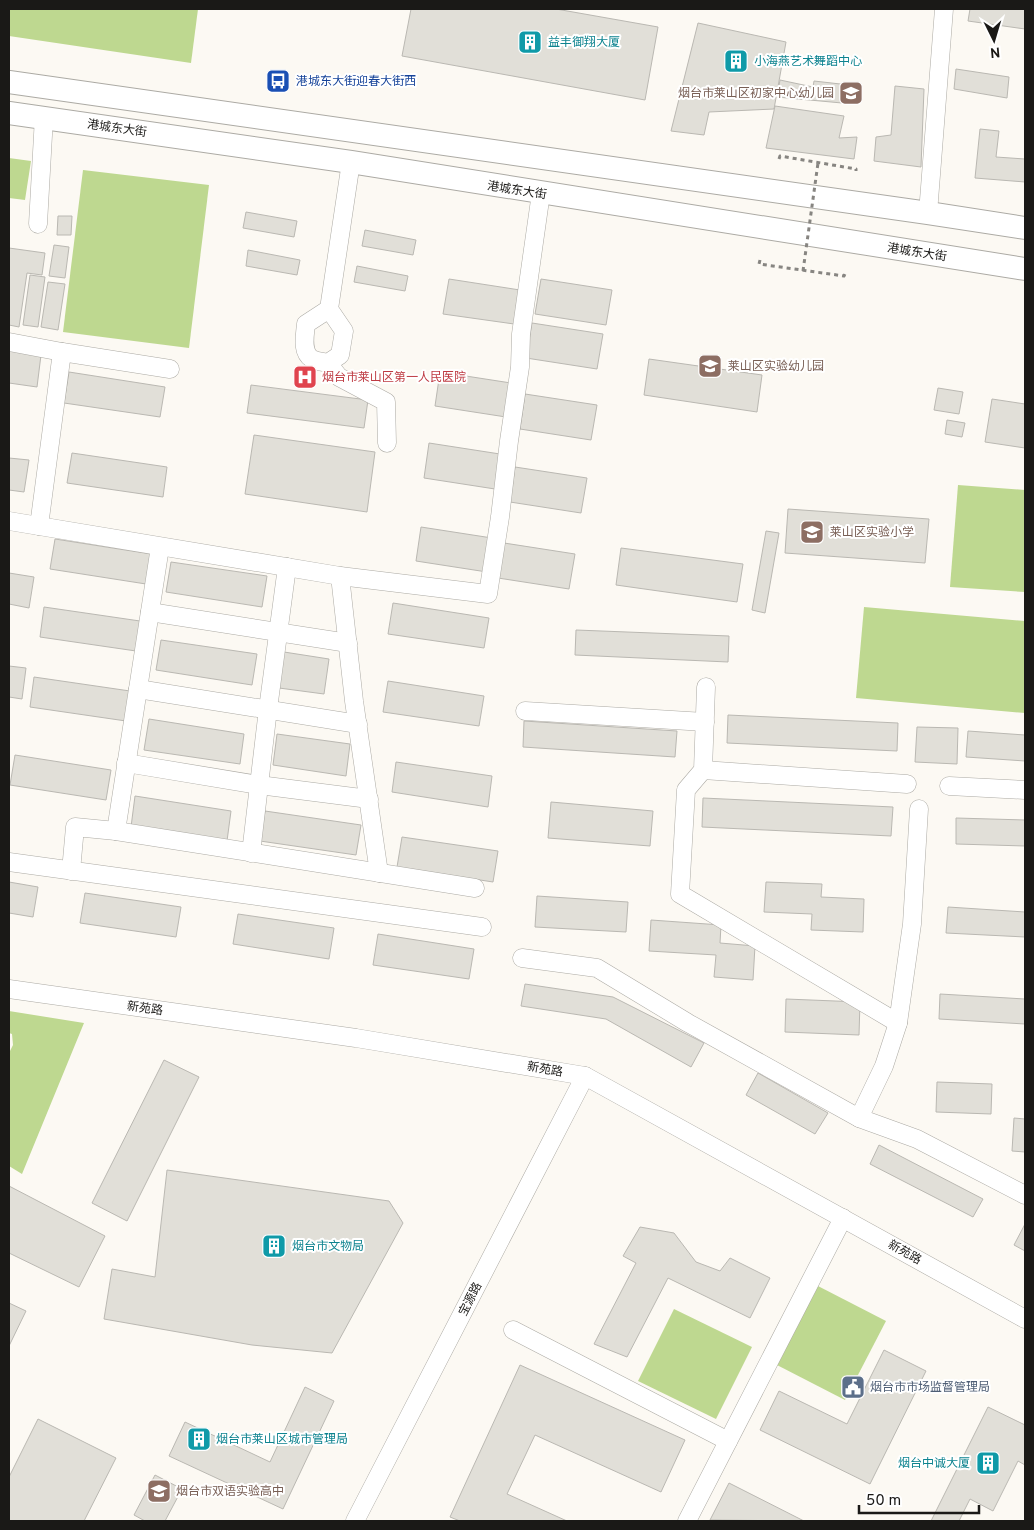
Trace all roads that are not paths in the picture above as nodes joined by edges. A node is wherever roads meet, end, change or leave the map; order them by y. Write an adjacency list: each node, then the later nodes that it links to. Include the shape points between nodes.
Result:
1 (944, 9): 7 (street)
2 (9, 82): 7 (main road)
3 (9, 113): 4 (main road, 港城东大街)
4 (44, 118): 5 (main road, 港城东大街); 8 (street)
5 (352, 162): 6 (main road, 港城东大街); 11 (street)
6 (541, 193): 10 (main road, 港城东大街); 21 (street, via 488,594)
7 (928, 213): 9 (main road)
8 (38, 224)
9 (1025, 228)
10 (1025, 269)
11 (329, 309): 14 (street, via 344,331 340,355); 14 (street, via 306,324 304,339 305,350 312,358)
12 (9, 342): 13 (street)
13 (62, 352): 15 (street); 18 (street)
14 (328, 363): 16 (street, via 339,377 386,402)
15 (170, 369)
16 (387, 443)
17 (9, 521): 18 (street)
18 (40, 526): 19 (street)
19 (160, 547): 20 (street); 22 (street)
20 (287, 567): 21 (street); 23 (street)
21 (340, 576): 24 (street)
22 (150, 612): 23 (street); 26 (street)
23 (278, 632): 24 (street); 27 (street)
24 (348, 642): 30 (street)
25 (706, 687): 29 (street)
26 (138, 689): 27 (street); 31 (street)
27 (268, 709): 30 (street); 34 (street)
28 (525, 711): 29 (street)
29 (704, 722): 32 (street)
30 (358, 724): 37 (street)
31 (126, 763): 34 (street); 39 (street)
32 (703, 770): 33 (street); 48 (street, via 686,790 680,894)
33 (907, 784)
34 (260, 785): 37 (street); 40 (street)
35 (949, 786): 36 (street)
36 (1025, 790)
37 (369, 799): 43 (street)
38 (919, 809): 48 (street, via 912,924)
39 (116, 831): 40 (street); 42 (street, via 74,827)
40 (251, 853): 43 (street)
41 (9, 862): 42 (street)
42 (71, 871): 45 (street)
43 (379, 873): 44 (street)
44 (475, 888)
45 (482, 927)
46 (522, 958): 50 (street, via 597,968 688,1023)
47 (9, 989): 49 (street, 新苑路, via 356,1038)
48 (898, 1022): 50 (street, via 884,1066)
49 (585, 1076): 52 (street, 新苑路); 56 (street, 宝源路)
50 (859, 1118): 51 (street, via 918,1139)
51 (1025, 1195)
52 (843, 1218): 53 (street, 新苑路); 55 (street)
53 (1025, 1319)
54 (513, 1330): 55 (street)
55 (728, 1441): 57 (street)
56 (355, 1521)
57 (687, 1521)

